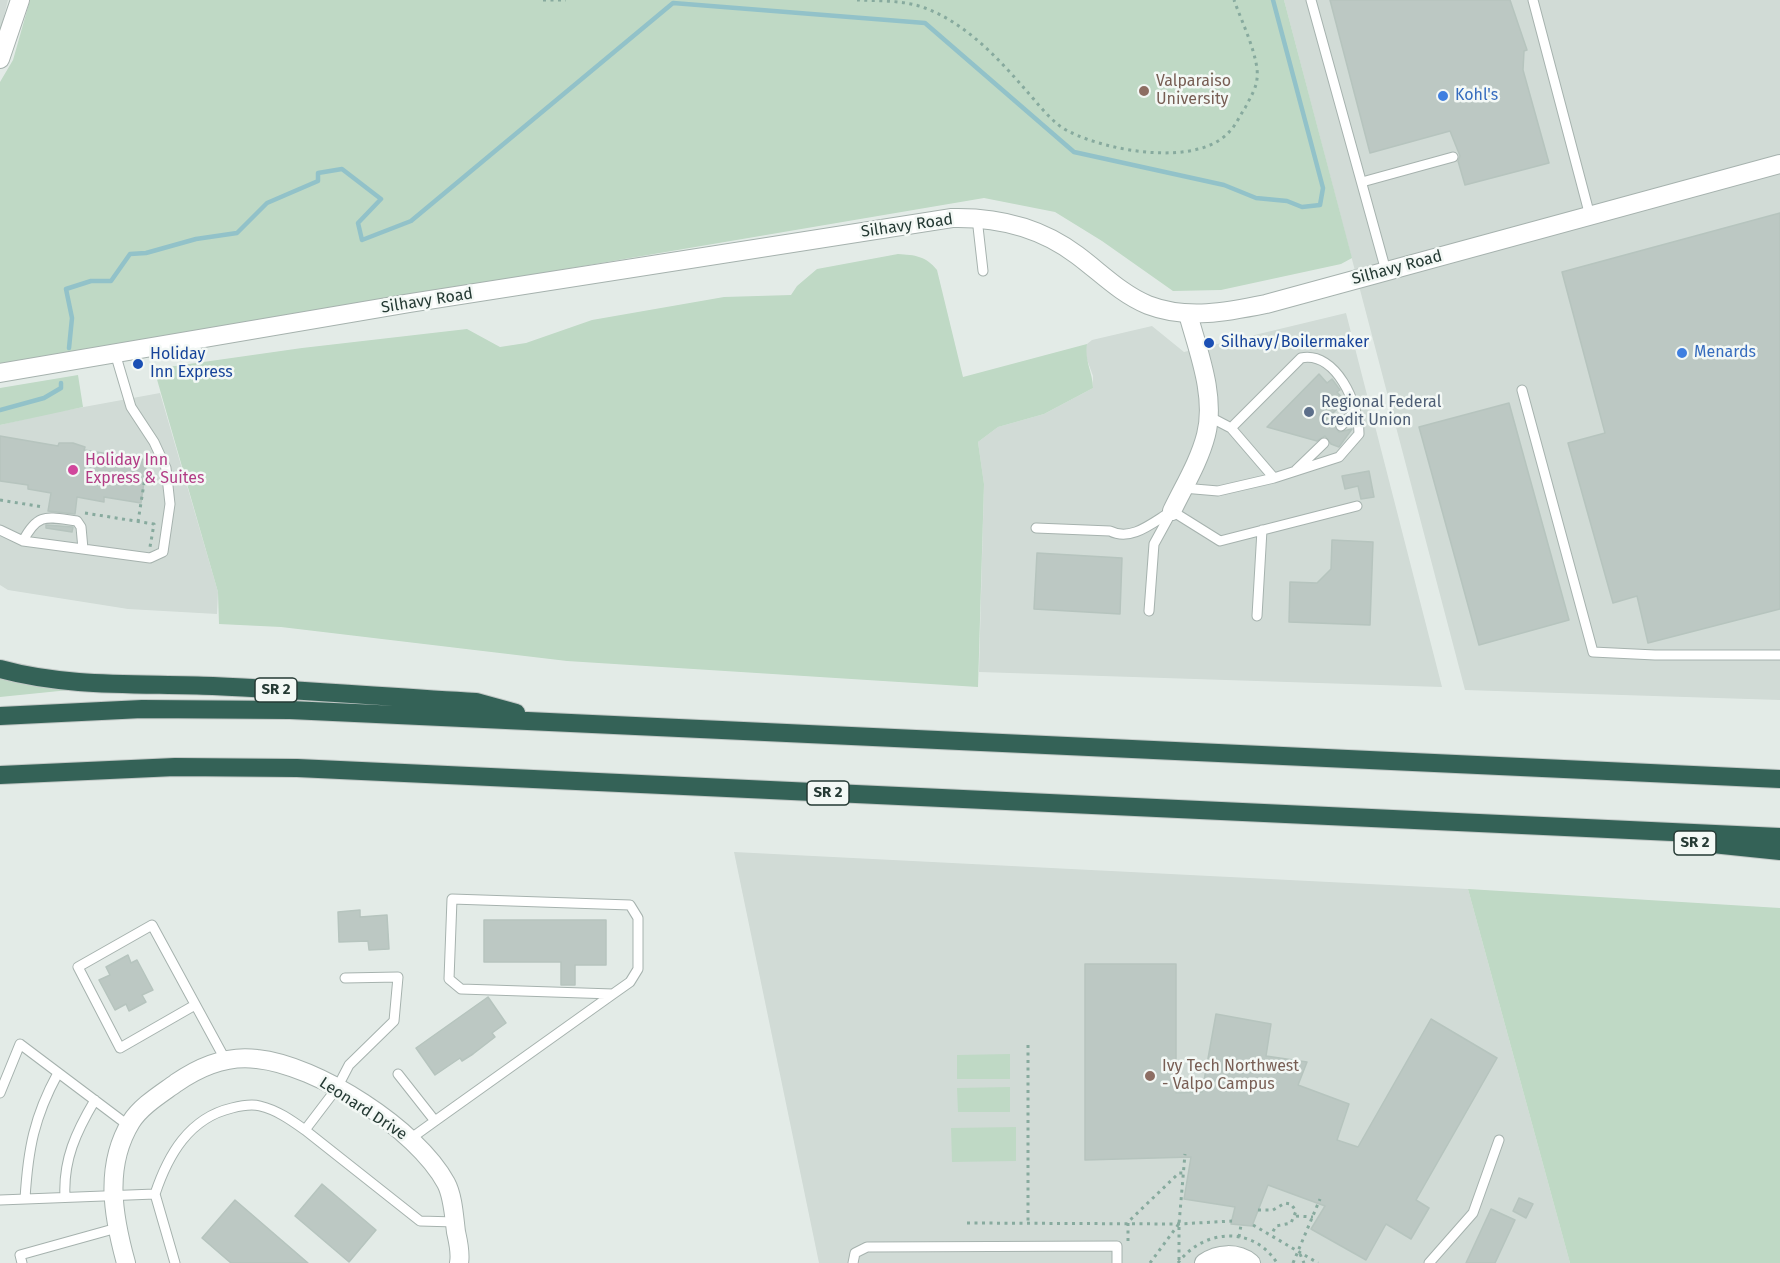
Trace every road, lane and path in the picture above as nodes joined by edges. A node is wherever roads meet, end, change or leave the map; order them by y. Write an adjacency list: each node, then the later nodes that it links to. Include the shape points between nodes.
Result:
1 (20, 0): 8 (street)
2 (543, 0): 3 (path)
3 (566, 0)
4 (857, 0): 5 (path, via 924,8 954,23 977,39 1067,131 1119,150 1192,151 1230,132 1258,77)
5 (1234, 0)
6 (1311, 0): 11 (lane)
7 (1533, 0): 12 (lane)
8 (0, 59)
9 (1453, 157): 11 (lane)
10 (1780, 164): 12 (street, Silhavy Road)
11 (1362, 182): 15 (lane)
12 (1590, 216): 15 (street, Silhavy Road)
13 (977, 218): 14 (lane); 16 (street, Silhavy Road, via 1025,227 1052,239 1125,293 1150,305); 17 (street, Silhavy Road, via 917,223)
14 (983, 271)
15 (1386, 271): 16 (street, Silhavy Road, via 1266,304)
16 (1188, 314): 21 (street, via 1208,397)
17 (115, 353): 18 (street, Silhavy Road); 36 (lane, via 131,407 166,468 170,504 166,544 163,552 150,558)
18 (0, 373)
19 (1522, 390): 39 (lane, via 1593,652)
20 (1355, 411): 22 (lane); 23 (lane, via 1346,384 1312,355 1301,358); 25 (lane, via 1359,434 1352,445 1339,457)
21 (1208, 416): 23 (lane); 28 (street, via 1207,434)
22 (1341, 426)
23 (1231, 428): 27 (lane)
24 (1324, 443): 25 (lane)
25 (1294, 472): 27 (lane)
26 (146, 477): 31 (path)
27 (1275, 478): 28 (lane, via 1218,491)
28 (1183, 488): 30 (street)
29 (1357, 506): 34 (lane)
30 (1172, 511): 32 (lane, via 1136,533); 34 (lane, via 1220,541); 37 (lane, via 1154,544)
31 (138, 522)
32 (1036, 528)
33 (0, 530): 35 (lane)
34 (1262, 530): 38 (lane)
35 (23, 542): 36 (lane); 36 (lane, via 30,528 45,517 77,521)
36 (83, 549)
37 (1149, 611)
38 (1257, 616)
39 (1780, 655)
40 (0, 669): 42 (highway, SR 2, via 19,675 89,681 476,702)
41 (0, 716): 42 (highway, via 142,709 256,710)
42 (549, 722): 45 (highway, SR 2)
43 (44, 772): 44 (highway); 46 (highway, SR 2); 47 (highway, SR 2, via 297,768)
44 (0, 775)
45 (1780, 779)
46 (0, 786)
47 (1611, 829): 48 (highway); 49 (highway, SR 2, via 1722,847)
48 (1780, 837)
49 (1780, 851)
50 (345, 978): 57 (lane, via 398,978 394,1021 349,1065)
51 (613, 994): 51 (lane, via 630,982 638,969 638,918 630,905 452,898 449,979 461,989); 60 (lane)
52 (195, 1005): 52 (lane, via 152,925 78,967 120,1048); 54 (lane)
53 (1028, 1045): 78 (path)
54 (226, 1061): 57 (street, Leonard Drive, via 254,1058 282,1062); 61 (street, Leonard Drive, via 186,1076 152,1100)
55 (58, 1072): 58 (lane, via 20,1044); 59 (lane); 70 (lane, via 44,1099 28,1150)
56 (398, 1074): 60 (lane)
57 (337, 1088): 62 (lane); 63 (street, Leonard Drive)
58 (0, 1093)
59 (95, 1100): 61 (lane); 69 (lane, via 76,1132 64,1173)
60 (435, 1121): 63 (lane)
61 (129, 1126): 68 (street, Leonard Drive, via 117,1155)
62 (305, 1130): 67 (lane, via 282,1114 258,1106 223,1110 200,1122 179,1142); 77 (lane, via 420,1221)
63 (410, 1139): 77 (street, Leonard Drive, via 426,1153 447,1185)
64 (1499, 1140): 101 (lane, via 1473,1213)
65 (1185, 1154): 66 (path)
66 (1183, 1173): 79 (path); 81 (path)
67 (155, 1194): 68 (lane); 91 (lane)
68 (112, 1196): 69 (lane); 84 (street, Leonard Drive)
69 (65, 1197): 70 (lane)
70 (25, 1199): 72 (lane)
71 (1320, 1199): 75 (path)
72 (0, 1200)
73 (1258, 1210): 74 (path, via 1273,1210 1285,1203 1294,1207)
74 (1296, 1216): 75 (path); 85 (path, via 1289,1225 1276,1227)
75 (1313, 1217): 87 (path)
76 (1232, 1221): 81 (path)
77 (455, 1222): 92 (street, Leonard Drive)
78 (1028, 1222): 79 (path); 80 (path)
79 (1128, 1222): 81 (path)
80 (967, 1223)
81 (1179, 1224): 88 (path); 95 (path)
82 (1241, 1225): 86 (path)
83 (1252, 1225): 85 (path)
84 (117, 1228): 89 (lane, via 20,1255); 90 (street, Leonard Drive)
85 (1271, 1235): 87 (path)
86 (1239, 1237)
87 (1299, 1252): 98 (path); 99 (path); 100 (path)
88 (1179, 1262)
89 (22, 1263)
90 (126, 1263)
91 (175, 1263)
92 (459, 1263)
93 (853, 1263): 94 (lane, via 855,1253 867,1247 1117,1246)
94 (1117, 1263)
95 (1150, 1263)
96 (1204, 1263): 97 (street, via 1221,1255 1234,1255)
97 (1251, 1263)
98 (1293, 1263)
99 (1304, 1263)
100 (1318, 1263)
101 (1429, 1263)

